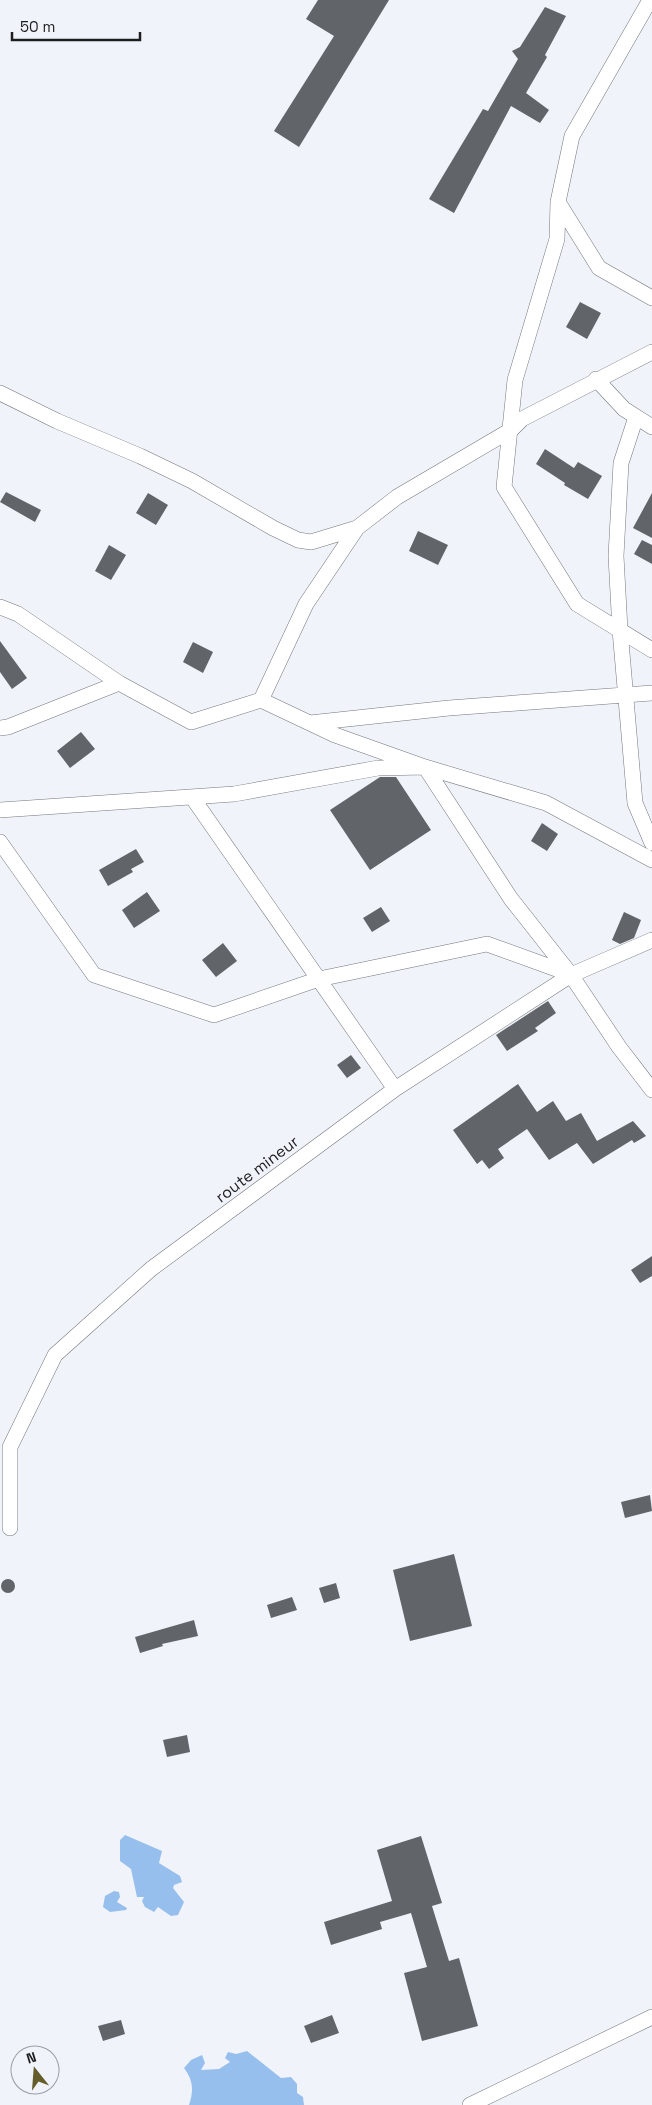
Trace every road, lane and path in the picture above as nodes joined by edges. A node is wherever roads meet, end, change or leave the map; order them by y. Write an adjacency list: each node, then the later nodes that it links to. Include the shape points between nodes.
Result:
1 (650, 0): 2 (street, via 572,136)
2 (558, 202): 3 (street, via 599,268); 9 (street, via 557,239 515,380)
3 (652, 298)
4 (652, 352): 5 (street)
5 (596, 379): 7 (street); 9 (street, via 522,419)
6 (0, 393): 10 (street, via 192,481 298,540 311,542)
7 (636, 417): 8 (street); 12 (street, via 621,463 616,556)
8 (652, 427)
9 (510, 430): 10 (street, via 397,497); 12 (street, via 504,487 577,604)
10 (357, 528): 17 (street, via 306,604)
11 (0, 608): 14 (street, via 18,614)
12 (620, 630): 13 (street); 16 (street)
13 (652, 650)
14 (120, 683): 17 (street, via 191,722); 19 (street)
15 (652, 693): 16 (street)
16 (626, 694): 18 (street); 24 (street, via 635,802)
17 (261, 700): 18 (street)
18 (310, 723): 20 (street, via 335,735)
19 (0, 728)
20 (426, 766): 21 (street, via 378,768 234,794); 25 (street, via 546,803); 27 (street, via 511,899)
21 (192, 797): 22 (street); 28 (street)
22 (0, 810)
23 (0, 842): 28 (street, via 94,975 214,1015)
24 (652, 844)
25 (652, 860)
26 (652, 940): 27 (street, route mineur)
27 (571, 975): 28 (street, via 487,944); 29 (street, route mineur); 30 (street)
28 (319, 979): 29 (street)
29 (395, 1089): 31 (street, route mineur, via 151,1269 55,1355 10,1447)
30 (652, 1090)
31 (10, 1528)
32 (652, 2018): 33 (street)
33 (470, 2105)

